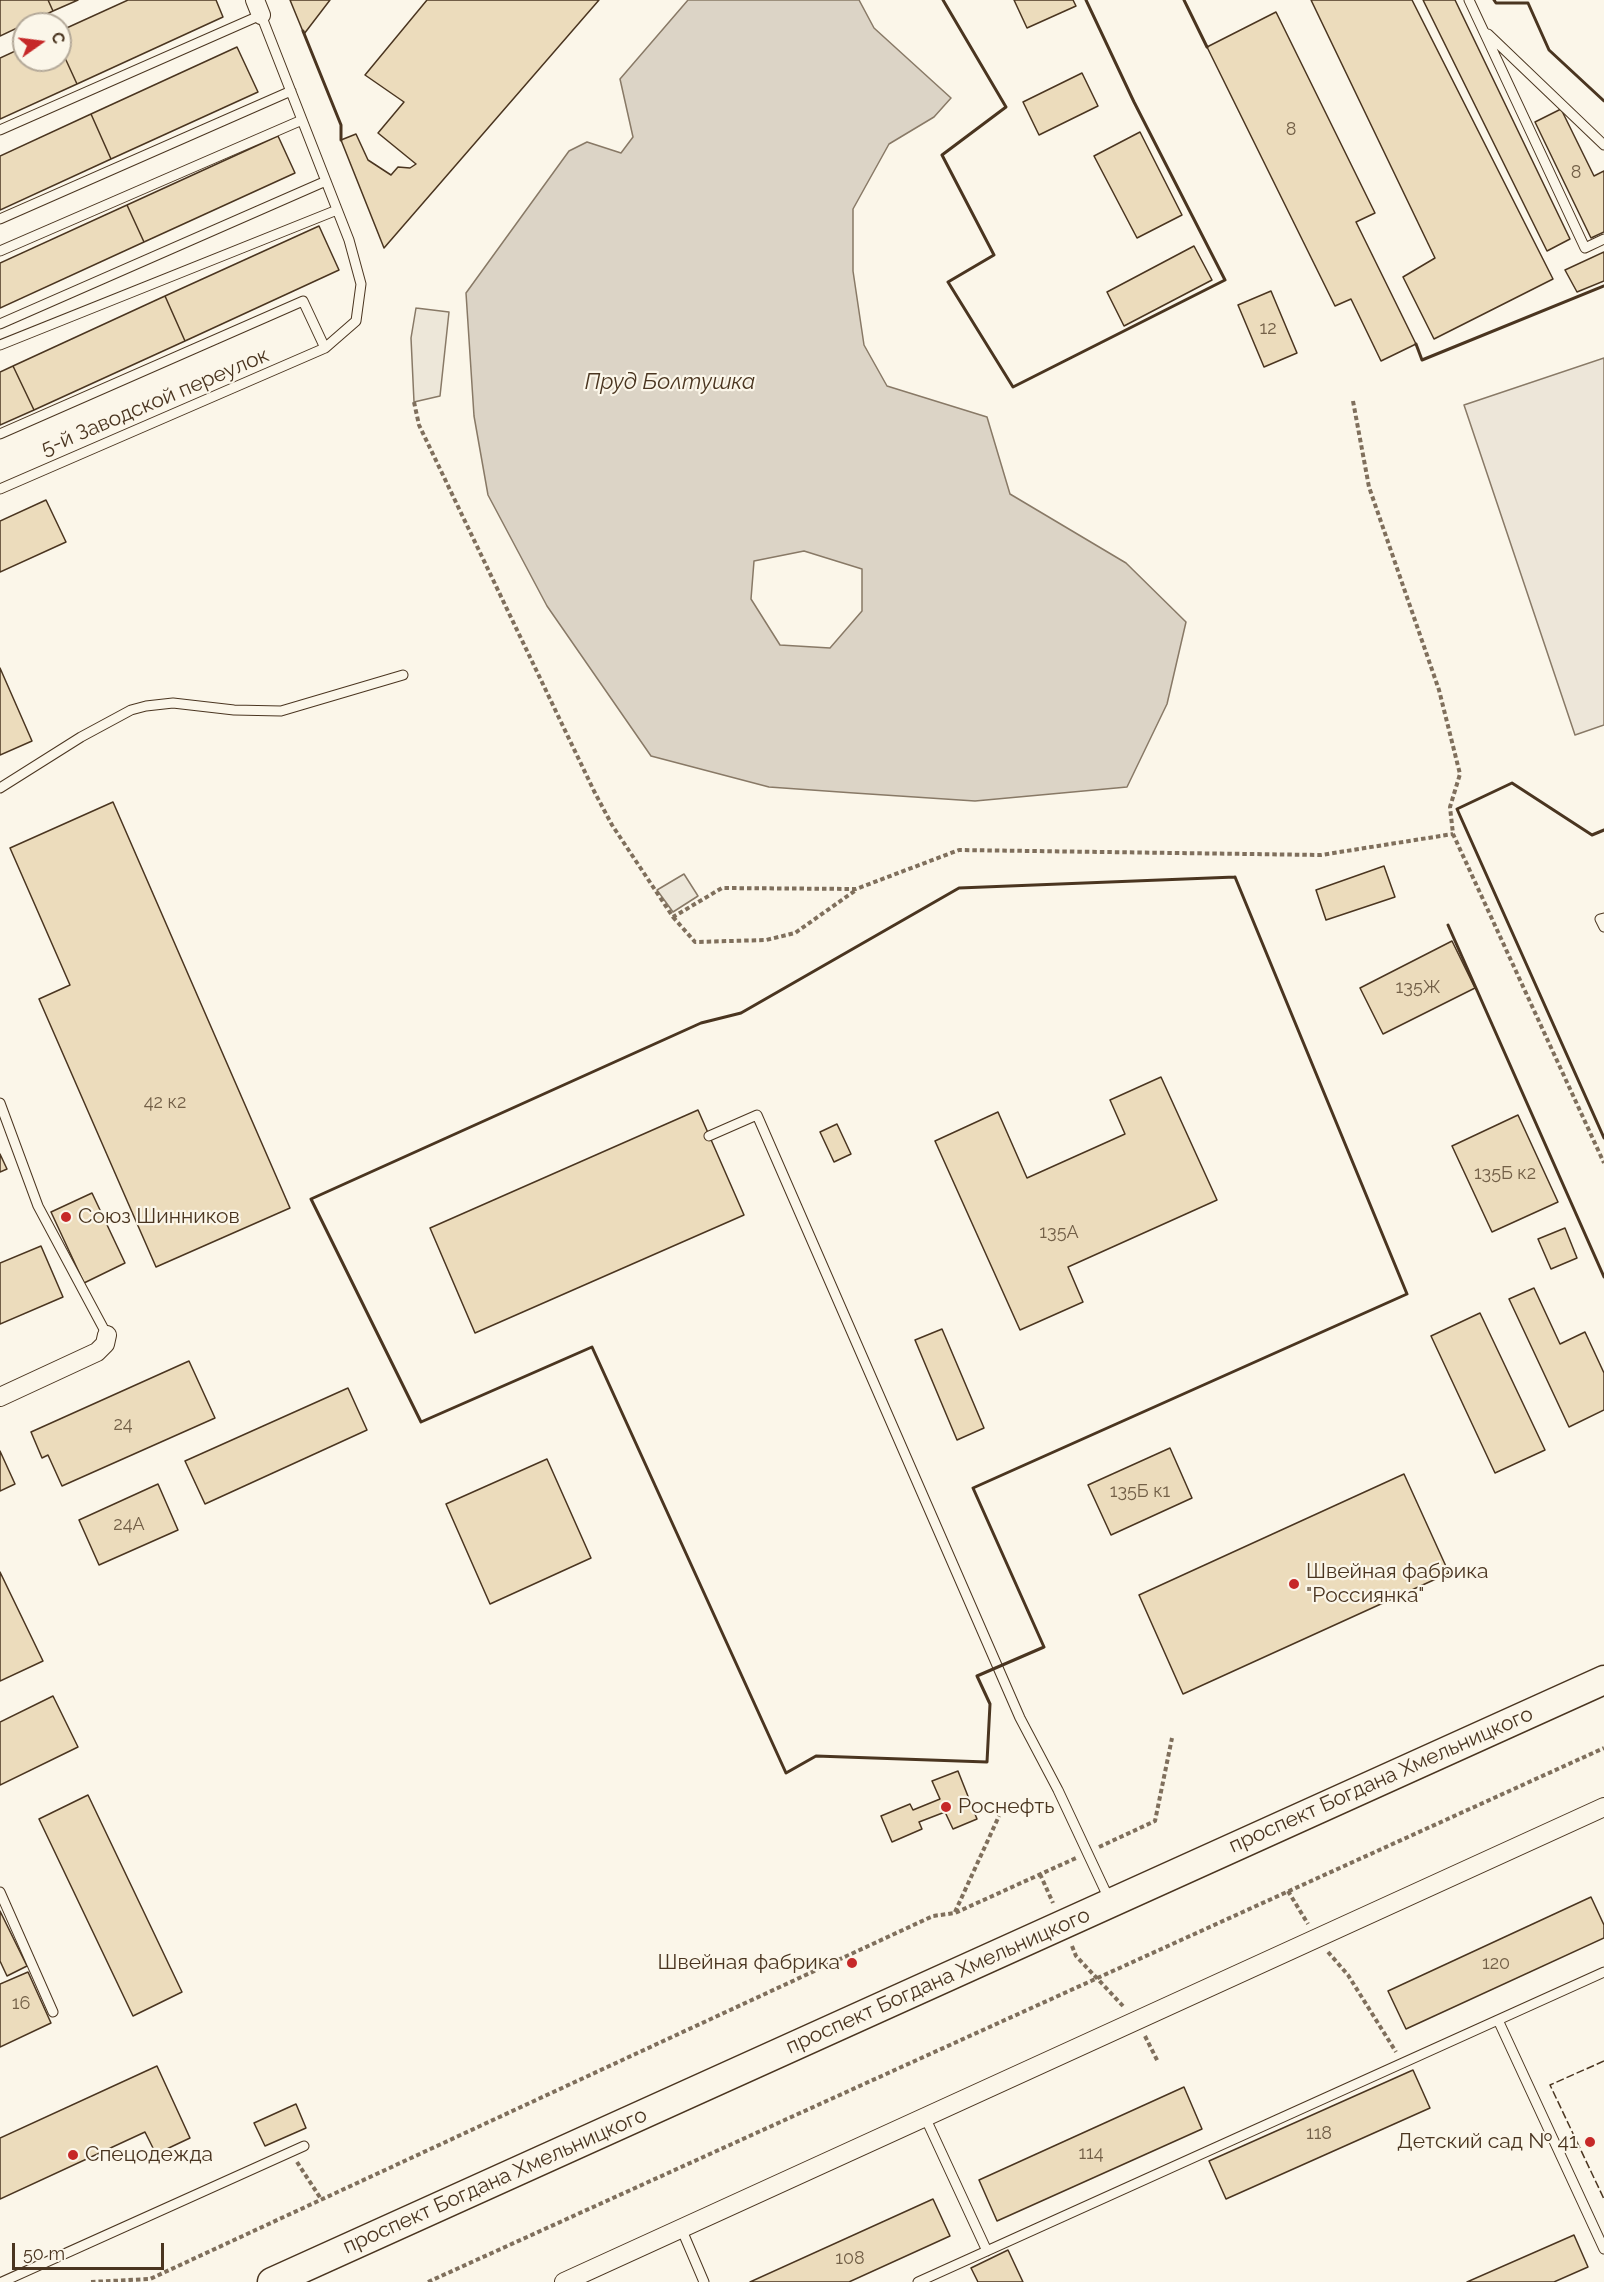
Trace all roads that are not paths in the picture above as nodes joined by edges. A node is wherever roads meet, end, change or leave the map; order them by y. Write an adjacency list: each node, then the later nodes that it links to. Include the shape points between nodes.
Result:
1 (1470, 0): 3 (lane)
2 (258, 7): 4 (lane, 5-й Заводской переулок); 6 (lane)
3 (1484, 30): 7 (lane); 11 (lane, via 1585,248)
4 (291, 91): 5 (lane, 5-й Заводской переулок); 10 (lane)
5 (302, 120): 8 (lane, 5-й Заводской переулок); 12 (lane)
6 (0, 130)
7 (1604, 145)
8 (326, 181): 9 (lane, 5-й Заводской переулок); 13 (lane)
9 (337, 210): 14 (lane); 15 (lane, 5-й Заводской переулок, via 361,284 356,321)
10 (0, 219)
11 (1604, 239)
12 (0, 251)
13 (0, 324)
14 (0, 345)
15 (325, 348): 16 (lane, via 303,301); 17 (lane, 5-й Заводской переулок)
16 (0, 434)
17 (0, 489)
18 (403, 675): 19 (lane, via 281,711 173,703 131,710)
19 (0, 788)
20 (1604, 918): 21 (lane, via 1600,919)
21 (1604, 927)
22 (0, 1103): 24 (lane, via 38,1206)
23 (709, 1136): 29 (lane, via 756,1115 1020,1718)
24 (107, 1335): 25 (street, via 97,1352)
25 (0, 1397)
26 (1604, 1680): 29 (main road, проспект Богдана Хмельницкого)
27 (1604, 1807): 33 (street)
28 (0, 1892): 31 (lane)
29 (1111, 1903): 39 (main road, проспект Богдана Хмельницкого)
30 (1604, 1972): 32 (lane)
31 (53, 2012)
32 (1498, 2020): 36 (lane); 37 (lane)
33 (925, 2117): 35 (street); 37 (lane)
34 (304, 2146): 38 (lane)
35 (681, 2228): 40 (street); 41 (lane)
36 (1604, 2249)
37 (987, 2251): 42 (lane)
38 (2, 2282)
39 (272, 2282)
40 (564, 2282)
41 (705, 2282)
42 (918, 2282)

